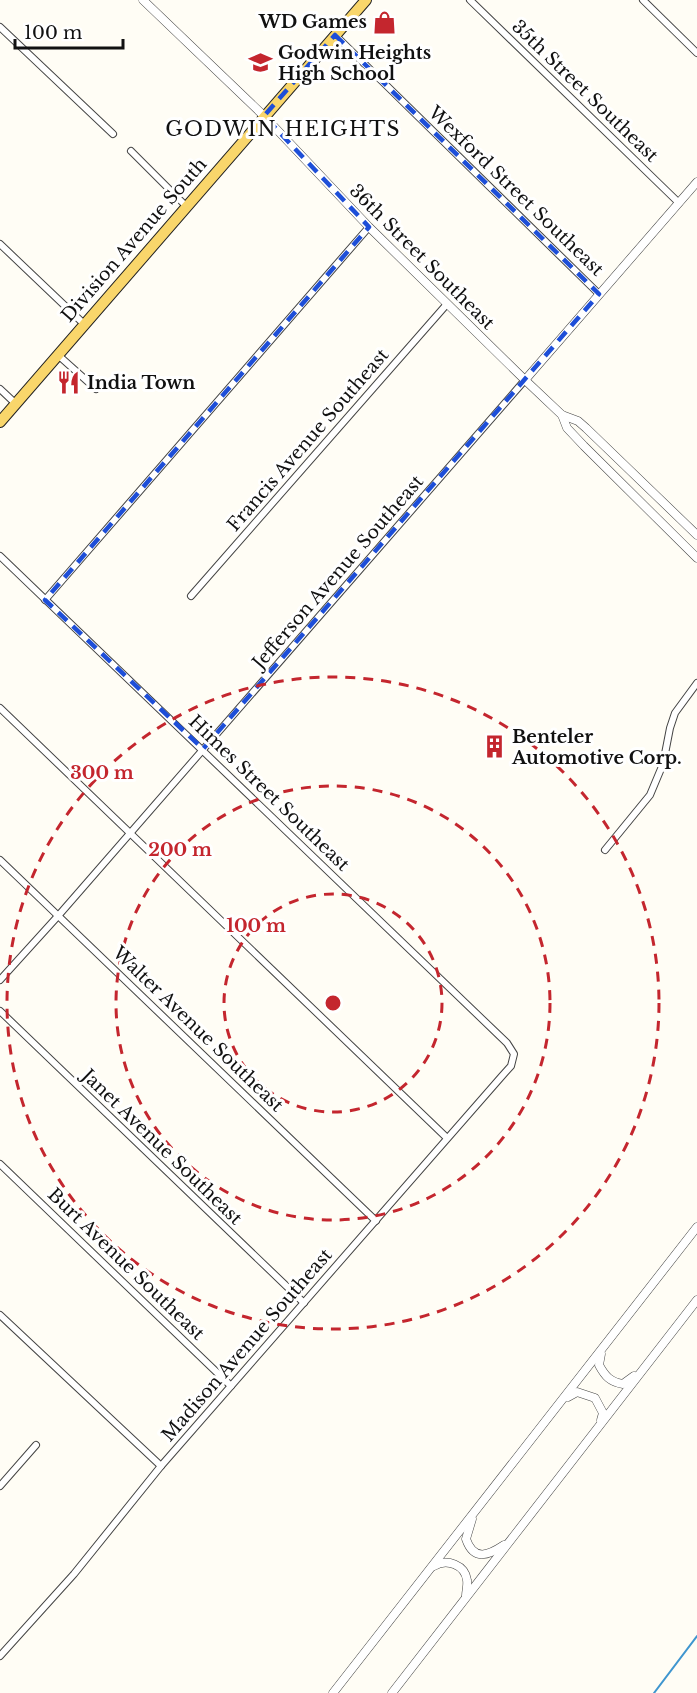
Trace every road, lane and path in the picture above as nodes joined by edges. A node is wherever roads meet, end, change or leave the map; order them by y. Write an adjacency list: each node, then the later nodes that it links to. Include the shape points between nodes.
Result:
1 (143, 0): 8 (street, 36th Street Southeast)
2 (366, 0): 6 (main road, Division Avenue South)
3 (470, 0): 12 (street, 35th Street Southeast)
4 (643, 0): 7 (street)
5 (0, 27): 9 (street)
6 (335, 35): 8 (main road, Division Avenue South); 16 (street, Wexford Street Southeast)
7 (697, 53)
8 (264, 116): 13 (main road, Division Avenue South); 14 (street, 36th Street Southeast)
9 (113, 134)
10 (130, 151): 13 (street)
11 (697, 182): 12 (street, Jefferson Avenue Southeast)
12 (678, 203): 16 (street, Jefferson Avenue Southeast)
13 (186, 206): 18 (main road, Division Avenue South)
14 (369, 227): 17 (street, 36th Street Southeast); 30 (street)
15 (0, 244): 18 (street)
16 (599, 294): 20 (street, Jefferson Avenue Southeast)
17 (447, 304): 20 (street, 36th Street Southeast); 29 (street, Francis Avenue Southeast)
18 (84, 324): 19 (main road, Division Avenue South)
19 (57, 354): 22 (street); 23 (main road, Division Avenue South)
20 (525, 380): 24 (street, 36th Street Southeast); 33 (street, Jefferson Avenue Southeast)
21 (0, 389): 23 (street)
22 (96, 389)
23 (16, 404): 25 (main road, Division Avenue South)
24 (562, 415): 26 (street, 36th Street Southeast, via 586,428); 28 (street, 36th Street Southeast, via 578,440)
25 (0, 422)
26 (697, 535)
27 (0, 556): 30 (street, Himes Street Southeast)
28 (697, 558)
29 (191, 596)
30 (45, 600): 33 (street, Himes Street Southeast)
31 (697, 684): 35 (street, via 675,713 663,764 650,795)
32 (0, 708): 34 (street)
33 (203, 749): 34 (street, Jefferson Avenue Southeast); 40 (street, Himes Street Southeast)
34 (130, 832): 37 (street, Jefferson Avenue Southeast); 41 (street)
35 (605, 850)
36 (0, 860): 37 (street, Walter Avenue Southeast)
37 (58, 916): 38 (street, Jefferson Avenue Southeast); 43 (street, Walter Avenue Southeast)
38 (0, 980)
39 (0, 1011): 46 (street, Janet Avenue Southeast)
40 (514, 1054): 41 (street, Madison Avenue Southeast, via 511,1066)
41 (447, 1138): 43 (street, Madison Avenue Southeast)
42 (0, 1164): 50 (street, Burt Avenue Southeast)
43 (376, 1221): 46 (street, Madison Avenue Southeast)
44 (697, 1229): 48 (street)
45 (697, 1300): 49 (street)
46 (304, 1303): 50 (street, Madison Avenue Southeast)
47 (0, 1315): 54 (street)
48 (602, 1350): 49 (street, via 599,1365 614,1382 623,1384); 51 (street)
49 (642, 1371): 52 (street)
50 (231, 1386): 54 (street, Madison Avenue Southeast)
51 (565, 1398): 52 (street, via 577,1392 595,1398 603,1413); 56 (street)
52 (598, 1427): 57 (street)
53 (36, 1445): 55 (street)
54 (160, 1466): 60 (street, Madison Avenue Southeast, via 74,1574)
55 (0, 1486)
56 (475, 1512): 57 (street, via 466,1539 471,1549 490,1554); 58 (street)
57 (511, 1539): 59 (street)
58 (429, 1570): 59 (street, via 439,1563 457,1565 467,1580); 61 (street)
59 (466, 1596): 62 (street)
60 (0, 1656)
61 (333, 1693)
62 (392, 1693)

